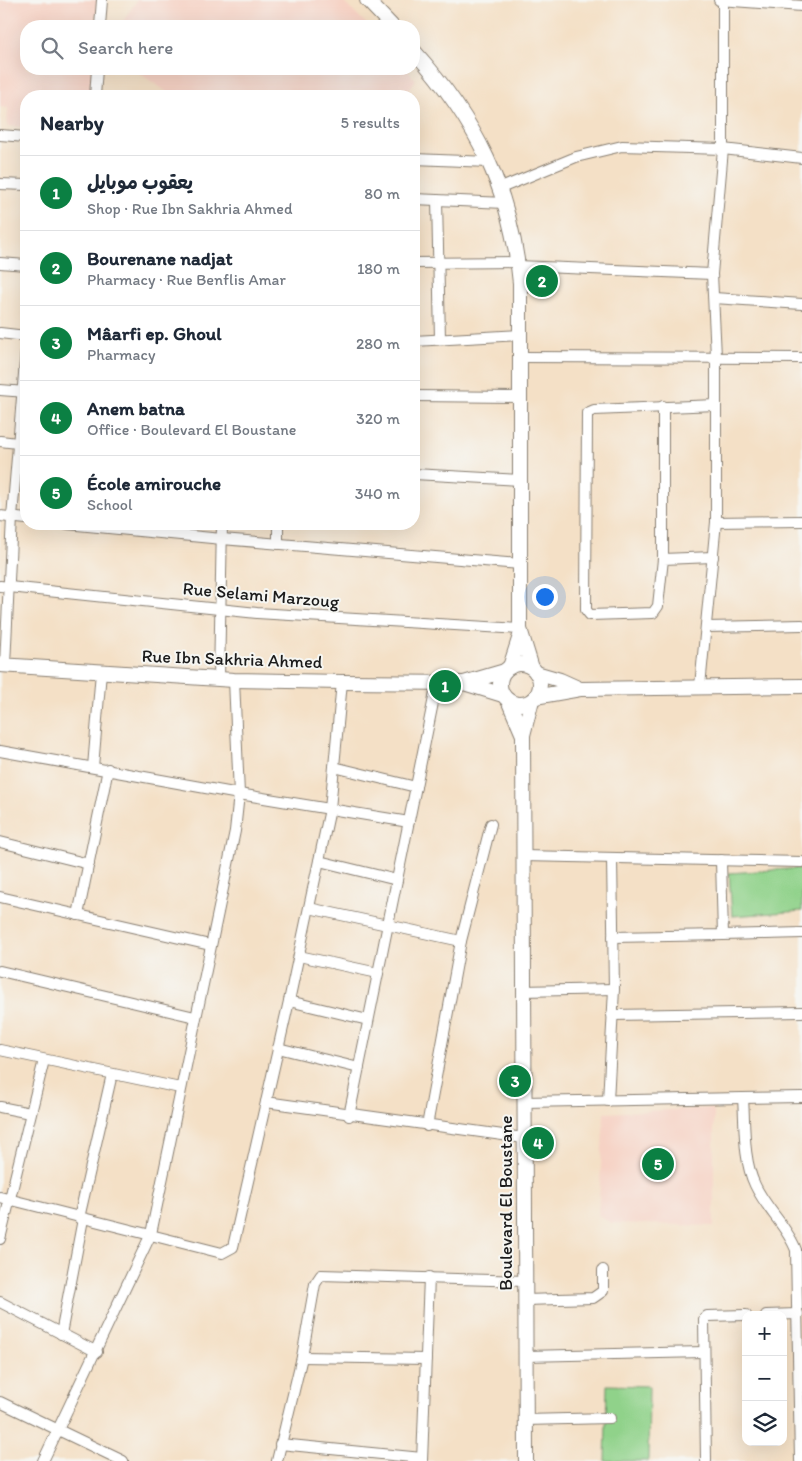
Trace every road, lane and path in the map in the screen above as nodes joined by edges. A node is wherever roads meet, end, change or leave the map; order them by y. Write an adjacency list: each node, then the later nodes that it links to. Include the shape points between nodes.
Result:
1 (102, 0): 6 (street)
2 (367, 0): 7 (main road)
3 (719, 0): 4 (street)
4 (723, 0): 5 (street); 13 (street)
5 (798, 4)
6 (100, 20)
7 (386, 20)
8 (420, 57): 16 (main road, via 461,111)
9 (97, 75): 10 (street)
10 (95, 90)
11 (0, 135): 12 (street)
12 (20, 137)
13 (723, 149): 14 (street); 19 (street, via 622,146 576,157); 28 (street)
14 (802, 158)
15 (420, 159): 16 (street)
16 (489, 162): 19 (main road)
17 (0, 184): 18 (street)
18 (20, 185)
19 (501, 188): 22 (main road)
20 (420, 199): 21 (street)
21 (437, 200): 22 (street); 23 (street)
22 (505, 203): 27 (main road)
23 (440, 262): 25 (street); 27 (street); 34 (street)
24 (0, 263): 26 (street)
25 (420, 263)
26 (20, 264)
27 (518, 264): 28 (street); 33 (main road)
28 (712, 274): 29 (street)
29 (714, 298): 30 (street); 36 (street)
30 (802, 304)
31 (0, 333): 32 (street)
32 (20, 335)
33 (521, 335): 34 (street); 37 (main road)
34 (440, 339): 35 (street)
35 (420, 341)
36 (716, 356): 37 (street); 38 (street); 43 (street)
37 (521, 358): 42 (main road)
38 (802, 358)
39 (0, 390): 40 (street)
40 (20, 392)
41 (420, 396): 42 (street)
42 (521, 397): 49 (main road)
43 (716, 405): 44 (street); 53 (street)
44 (663, 406): 61 (street); 61 (street, via 594,410 586,415 585,605 588,613 655,612)
45 (0, 442): 46 (street)
46 (20, 444)
47 (20, 464): 51 (street)
48 (420, 474): 49 (street)
49 (521, 480): 62 (main road)
50 (0, 516): 51 (street)
51 (12, 517): 52 (street); 63 (street)
52 (20, 518)
53 (716, 522): 54 (street); 60 (street)
54 (802, 522)
55 (125, 530): 58 (street)
56 (222, 530): 58 (street)
57 (278, 530): 59 (street)
58 (222, 540): 59 (street); 64 (street)
59 (278, 544): 62 (street)
60 (713, 557): 61 (street); 66 (street)
61 (663, 559)
62 (520, 564): 67 (main road)
63 (4, 587): 64 (street, Rue Selami Marzoug); 68 (street)
64 (220, 609): 67 (street, Rue Selami Marzoug); 72 (street)
65 (802, 625): 66 (street)
66 (707, 627): 77 (street)
67 (521, 631): 69 (main road); 70 (main road)
68 (2, 665): 71 (main road, Rue Ibn Sakhria Ahmed)
69 (507, 669): 70 (main road, via 523,664); 76 (main road); 80 (main road, via 500,681)
70 (534, 671): 79 (main road); 81 (main road, via 540,686)
71 (101, 672): 72 (main road, Rue Ibn Sakhria Ahmed); 85 (street)
72 (218, 679): 73 (main road, Rue Ibn Sakhria Ahmed)
73 (234, 680): 74 (main road, Rue Ibn Sakhria Ahmed); 88 (street)
74 (342, 682): 75 (main road, Rue Ibn Sakhria Ahmed); 84 (street)
75 (437, 682): 76 (main road, Rue Ibn Sakhria Ahmed); 87 (street)
76 (464, 683): 80 (main road)
77 (700, 686): 78 (main road); 79 (main road)
78 (802, 686)
79 (580, 689): 81 (main road)
80 (505, 697): 81 (main road, via 523,704); 82 (main road)
81 (534, 698): 82 (main road)
82 (523, 735): 93 (main road, Boulevard El Boustane)
83 (0, 750): 85 (street)
84 (334, 766): 87 (street); 89 (street)
85 (93, 767): 86 (street)
86 (108, 770): 88 (street); 98 (street)
87 (416, 787): 90 (street)
88 (239, 794): 89 (street); 108 (street, via 235,831)
89 (330, 809): 90 (street); 96 (street)
90 (409, 822): 99 (street)
91 (491, 824): 107 (street)
92 (0, 842): 98 (street)
93 (523, 856): 94 (street); 113 (main road, Boulevard El Boustane)
94 (612, 858): 95 (street); 106 (street)
95 (721, 860): 97 (street); 105 (street)
96 (319, 861): 99 (street); 101 (street)
97 (802, 862)
98 (89, 864): 102 (street)
99 (397, 880): 103 (street)
100 (0, 897): 102 (street)
101 (309, 908): 103 (street); 109 (street)
102 (78, 915): 108 (street)
103 (388, 924): 107 (street); 111 (street)
104 (802, 933): 105 (street)
105 (723, 935): 106 (street)
106 (613, 937): 112 (street)
107 (461, 941): 133 (street)
108 (210, 945): 117 (street)
109 (299, 956): 111 (street); 114 (street)
110 (0, 972): 117 (street)
111 (378, 973): 118 (street)
112 (614, 989): 113 (street); 116 (street)
113 (523, 991): 129 (main road, Boulevard El Boustane)
114 (289, 1001): 118 (street); 119 (street)
115 (802, 1012): 116 (street)
116 (612, 1015): 127 (street)
117 (195, 1017): 124 (street)
118 (368, 1020): 122 (street)
119 (278, 1048): 122 (street); 128 (street)
120 (0, 1050): 121 (street)
121 (44, 1060): 123 (street); 131 (street)
122 (359, 1068): 132 (street)
123 (112, 1074): 124 (street); 136 (street)
124 (180, 1088): 137 (street)
125 (802, 1097): 126 (street)
126 (743, 1098): 127 (street); 145 (street, via 748,1156 755,1185 796,1250)
127 (608, 1100): 129 (street)
128 (266, 1102): 132 (street); 137 (street, via 233,1247 222,1253)
129 (524, 1102): 134 (main road, Boulevard El Boustane)
130 (0, 1107): 131 (street)
131 (30, 1113): 135 (street)
132 (349, 1116): 133 (street)
133 (427, 1126): 134 (street)
134 (524, 1138): 141 (main road, Boulevard El Boustane)
135 (4, 1198): 136 (street); 138 (street)
136 (81, 1218): 137 (street); 147 (street)
137 (151, 1234): 148 (street)
138 (0, 1239)
139 (603, 1270): 142 (street, via 602,1292 593,1298)
140 (429, 1277): 141 (street); 151 (street, via 321,1275 315,1284); 152 (street)
141 (525, 1281): 142 (main road, Boulevard El Boustane)
142 (525, 1300): 150 (main road, Boulevard El Boustane)
143 (0, 1302): 147 (street)
144 (787, 1314): 145 (street)
145 (798, 1314): 153 (street)
146 (742, 1315): 149 (street, via 704,1317)
147 (61, 1334): 148 (street)
148 (97, 1352): 157 (street)
149 (704, 1352): 150 (street); 165 (street)
150 (525, 1356): 156 (main road, Boulevard El Boustane)
151 (302, 1357): 152 (street); 158 (street)
152 (426, 1359): 160 (street)
153 (800, 1360): 159 (street)
154 (0, 1402): 157 (street)
155 (610, 1418): 156 (street)
156 (525, 1420): 164 (main road, Boulevard El Boustane)
157 (58, 1431): 161 (street); 162 (street)
158 (280, 1444): 160 (street); 163 (street)
159 (801, 1459)
160 (422, 1460)
161 (43, 1461)
162 (123, 1461)
163 (277, 1461)
164 (526, 1461)
165 (706, 1461)

